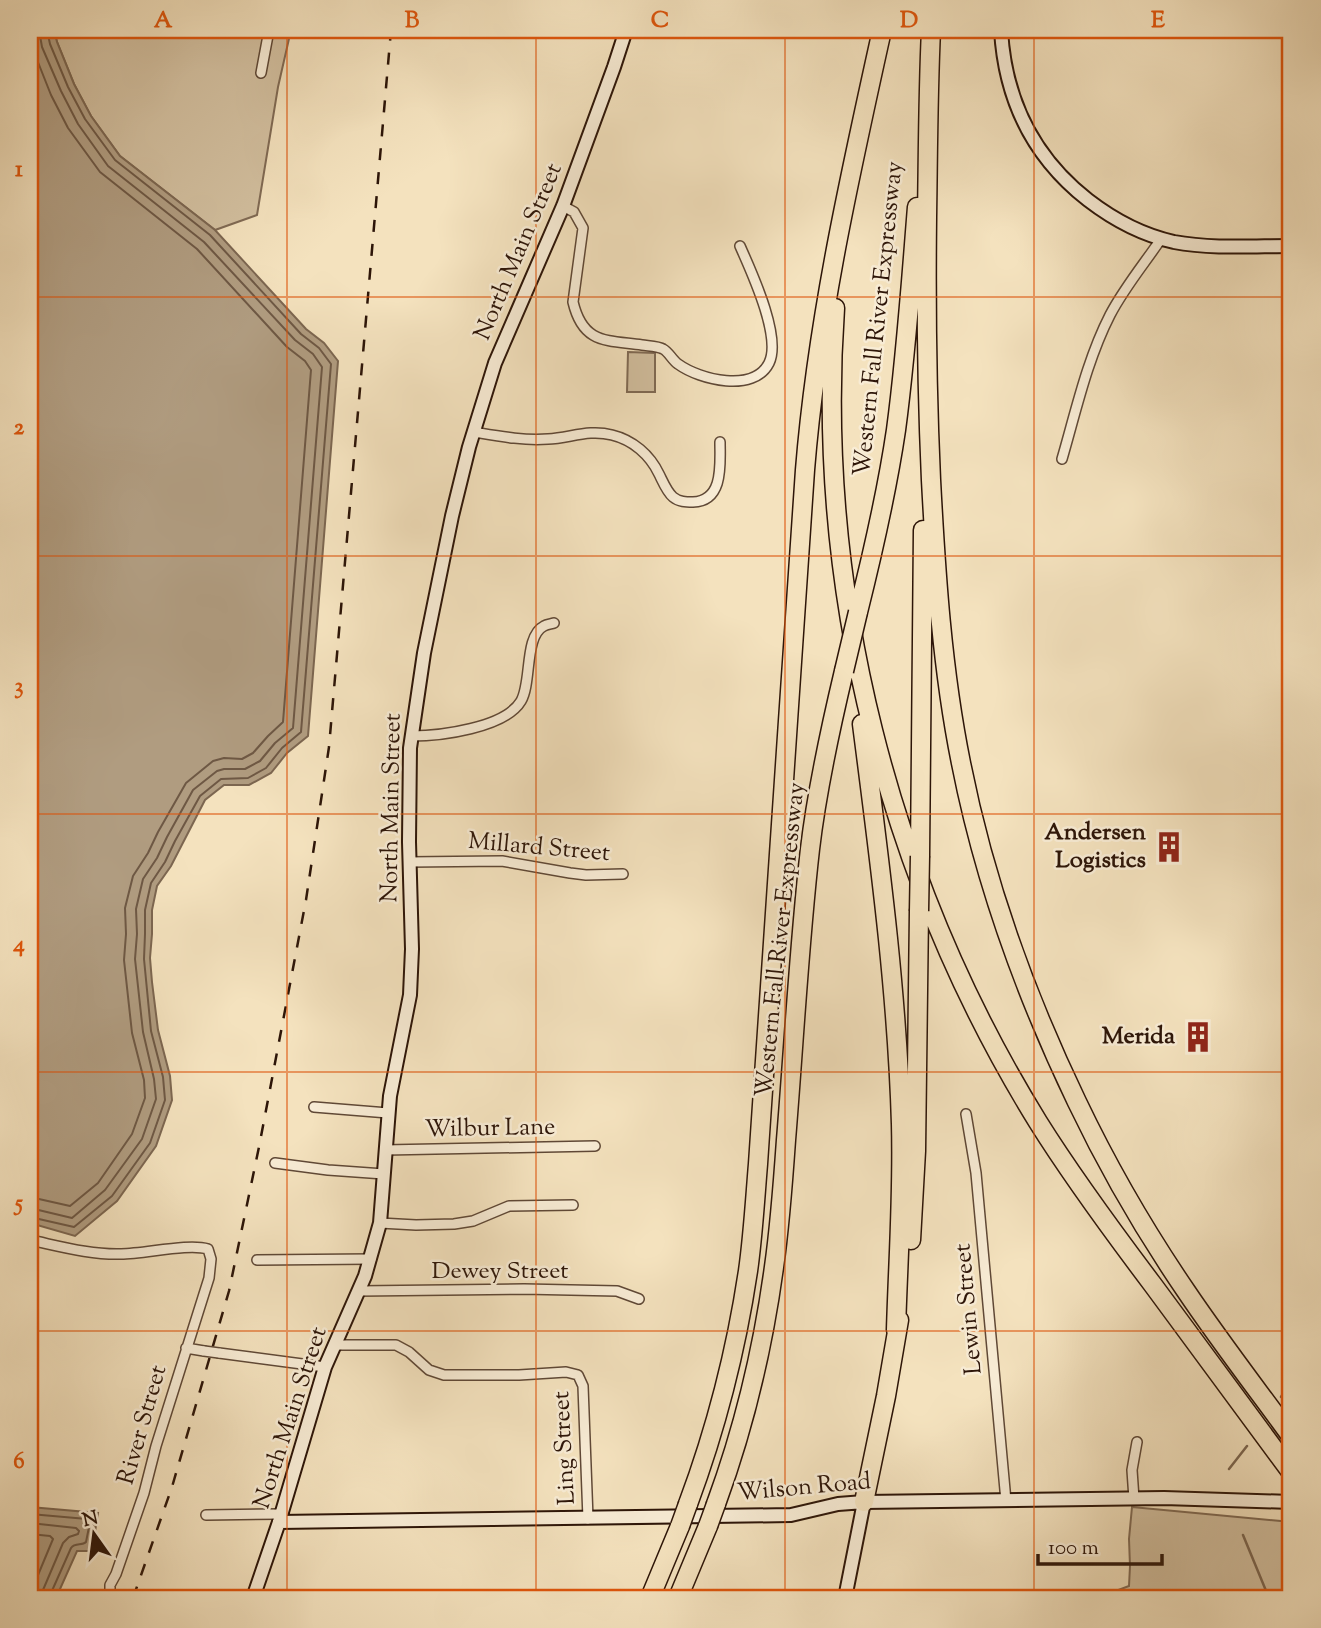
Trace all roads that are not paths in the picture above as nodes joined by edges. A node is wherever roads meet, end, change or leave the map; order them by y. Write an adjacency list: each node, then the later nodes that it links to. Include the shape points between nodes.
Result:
1 (270, 30): 7 (street)
2 (626, 30): 9 (main road, North Main Street)
3 (882, 30): 8 (highway)
4 (931, 30): 6 (highway)
5 (1001, 30): 10 (main road, via 1013,98 1050,164 1103,211)
6 (930, 71): 13 (highway); 17 (highway, Western Fall River Expressway, via 899,407 881,511)
7 (261, 73)
8 (848, 193): 17 (highway, via 836,284 832,405 838,526); 52 (highway, Western Fall River Expressway, bridge, via 820,337 808,429 749,1264 712,1433)
9 (563, 206): 11 (street, via 575,212 583,228 573,302 582,325 605,340 662,348 678,364 726,382 748,380 761,373 772,350 756,281); 14 (main road, North Main Street, via 495,363)
10 (1161, 239): 12 (main road, via 1201,245); 16 (street, via 1105,326)
11 (740, 246)
12 (1291, 246)
13 (926, 373): 36 (highway, bridge, via 914,1197 909,1264); 40 (highway, via 936,563 950,703 974,821 1009,937 1053,1050 1121,1186 1184,1288)
14 (474, 432): 15 (street, via 531,439 593,432 621,437 646,455 671,496 686,502 699,502 714,492 720,473); 19 (main road, North Main Street, via 434,599)
15 (720, 442)
16 (1062, 459)
17 (854, 614): 36 (highway, via 897,1034 902,1179); 42 (highway, via 867,706 894,804 940,931 978,1015 1066,1164); 53 (highway, Western Fall River Expressway, bridge, via 809,856 782,1195 763,1337 735,1447)
18 (554, 623): 19 (street, via 538,630 531,644 527,682 513,710 456,732)
19 (411, 736): 20 (main road, North Main Street)
20 (409, 862): 21 (street, Millard Street, via 502,861 578,874); 23 (main road, North Main Street, via 410,995)
21 (623, 874)
22 (314, 1107): 23 (street)
23 (388, 1113): 26 (main road, North Main Street)
24 (966, 1114): 44 (street, Lewin Street, via 976,1173)
25 (595, 1146): 26 (street, Wilbur Lane)
26 (385, 1150): 28 (main road, North Main Street)
27 (275, 1163): 28 (street)
28 (384, 1174): 30 (main road, North Main Street)
29 (573, 1205): 30 (street, via 509,1206 454,1224)
30 (380, 1223): 32 (main road, North Main Street)
31 (30, 1240): 38 (street, River Street, via 118,1255 200,1246 208,1249 208,1278)
32 (371, 1259): 33 (street); 34 (main road, North Main Street)
33 (257, 1260)
34 (359, 1291): 35 (street, Dewey Street, via 617,1291); 37 (main road, North Main Street)
35 (639, 1299)
36 (897, 1330): 45 (highway)
37 (335, 1345): 39 (main road, North Main Street); 49 (street, Ling Street, via 396,1345 443,1375 578,1375 583,1386)
38 (186, 1348): 39 (street, bridge); 50 (street, River Street)
39 (326, 1367): 48 (main road, North Main Street)
40 (1291, 1436)
41 (1137, 1442): 43 (street, via 1132,1470)
42 (1291, 1472)
43 (1134, 1499): 44 (main road, Wilson Road); 46 (main road, Wilson Road)
44 (1006, 1501): 45 (main road, Wilson Road)
45 (864, 1502): 49 (main road, Wilson Road, via 791,1516); 54 (main road)
46 (1287, 1502)
47 (206, 1515): 48 (street, Wilson Road)
48 (280, 1518): 49 (main road, Wilson Road); 51 (main road, North Main Street)
49 (588, 1518)
50 (112, 1594)
51 (253, 1598)
52 (650, 1598)
53 (678, 1598)
54 (845, 1598)

